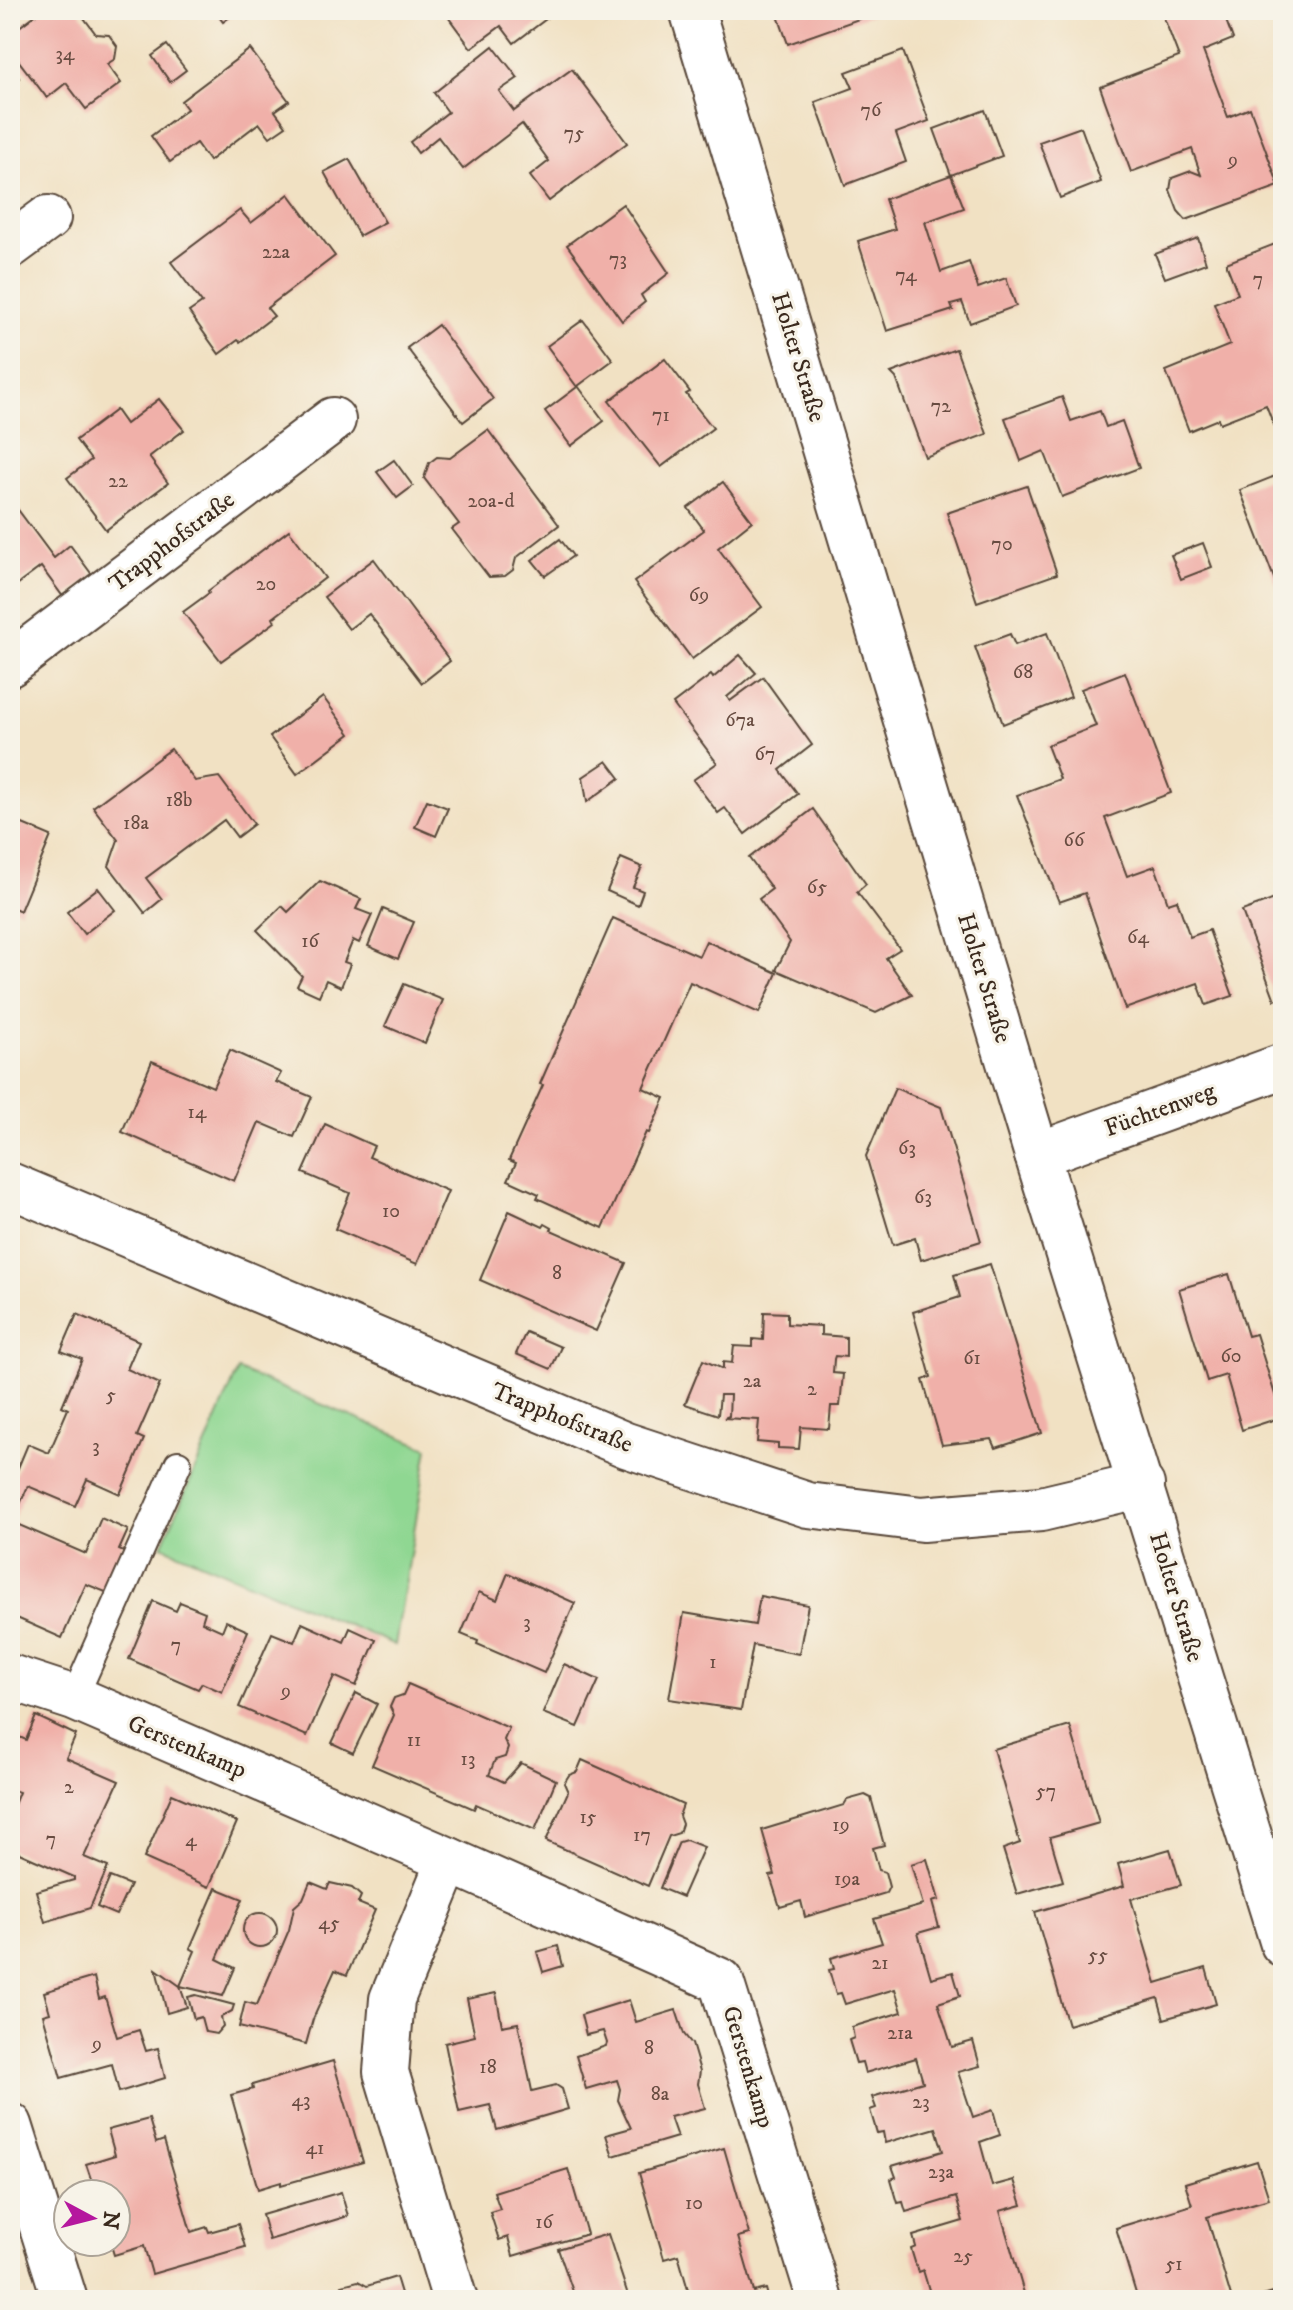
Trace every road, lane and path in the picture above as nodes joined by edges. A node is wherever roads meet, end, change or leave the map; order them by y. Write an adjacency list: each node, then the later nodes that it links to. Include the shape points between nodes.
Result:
1 (692, 10): 7 (street, Holter Straße)
2 (48, 218): 3 (street)
3 (10, 246)
4 (333, 420): 5 (street, Trapphofstraße)
5 (10, 664)
6 (1283, 1066): 7 (street, Füchtenweg)
7 (1037, 1155): 10 (street, Holter Straße)
8 (10, 1185): 10 (street, Trapphofstraße, via 626,1445 808,1505 922,1519 1041,1509)
9 (178, 1464): 12 (lane)
10 (1142, 1485): 14 (street, Holter Straße)
11 (10, 1677): 12 (street, Gerstenkamp)
12 (74, 1698): 13 (street, Gerstenkamp)
13 (449, 1860): 17 (street, via 392,1999 386,2072); 18 (street, Gerstenkamp, via 721,1981)
14 (1283, 1944)
15 (11, 2133): 16 (street)
16 (65, 2300)
17 (455, 2300)
18 (820, 2300)

